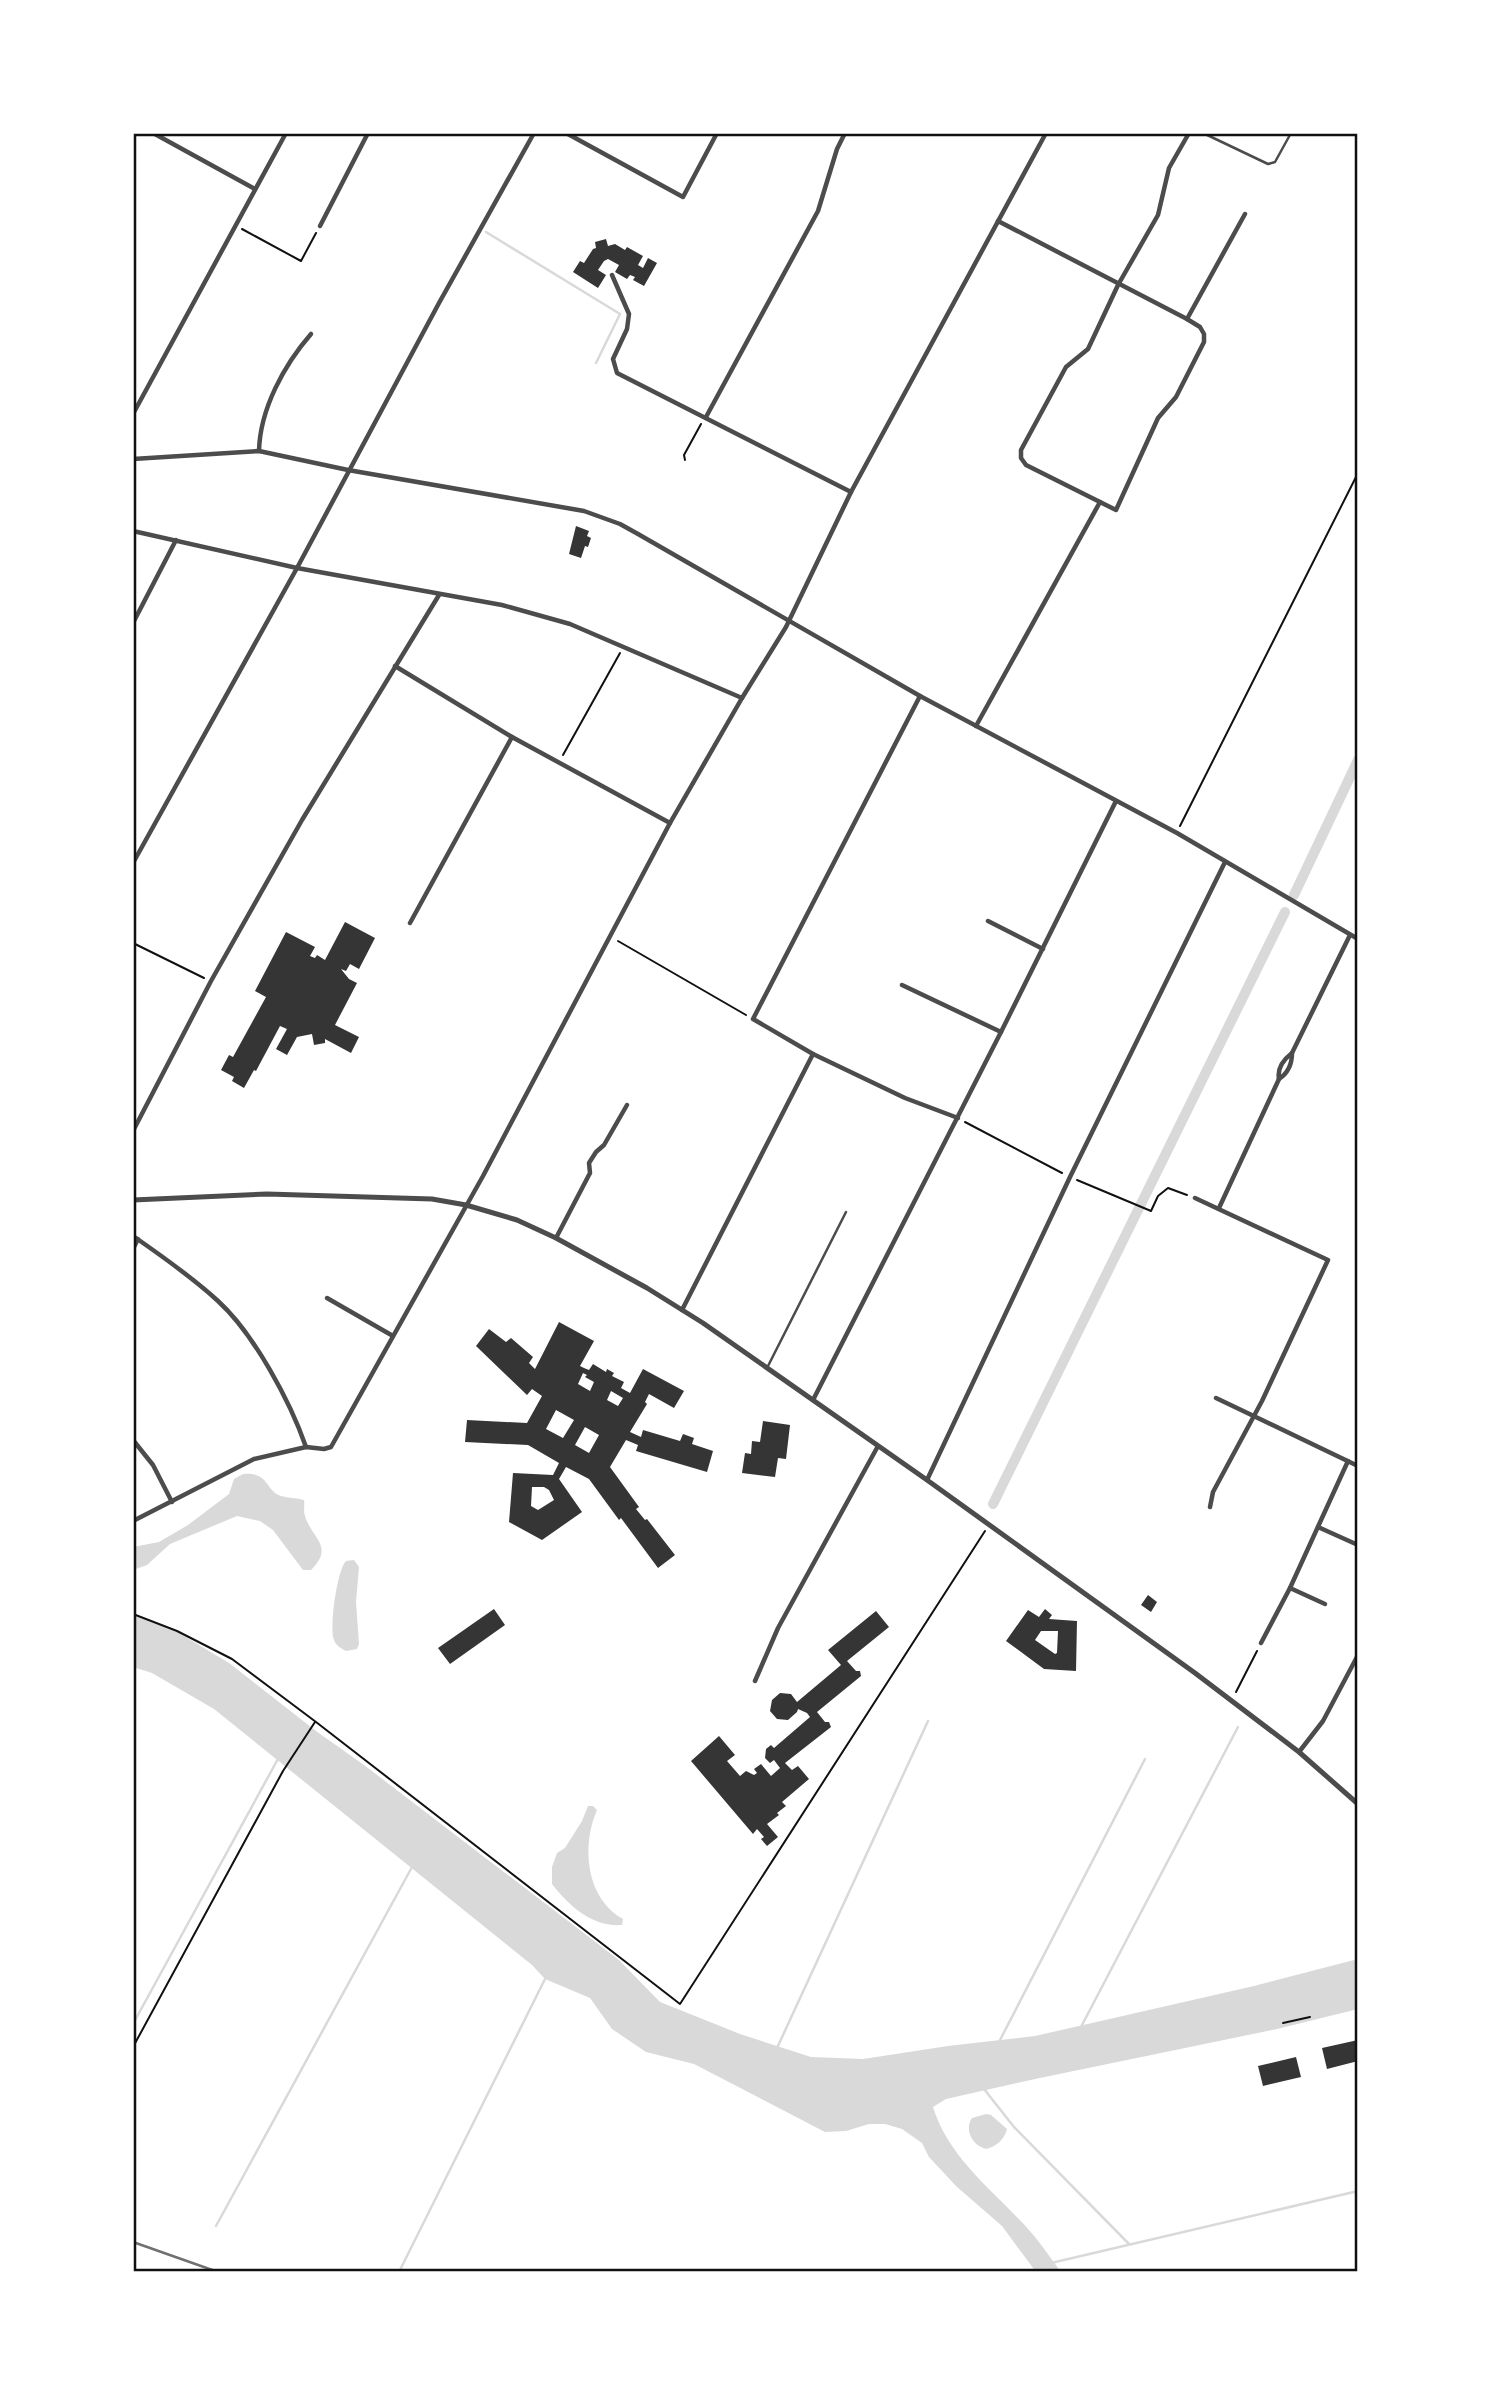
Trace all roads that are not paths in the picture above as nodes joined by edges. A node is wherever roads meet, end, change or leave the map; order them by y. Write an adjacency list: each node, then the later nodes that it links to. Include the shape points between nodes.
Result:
1 (153, 133): 12 (street)
2 (286, 133): 12 (street)
3 (368, 133): 15 (street)
4 (534, 133): 24 (street)
5 (566, 133): 6 (street, via 683,197)
6 (717, 133)
7 (845, 133): 21 (street, via 818,211)
8 (1046, 133): 14 (street)
9 (1189, 133): 17 (street, via 1169,168 1158,215)
10 (1203, 133): 11 (lane, via 1268,164 1275,162)
11 (1291, 133)
12 (255, 189): 20 (street)
13 (1245, 215): 18 (street)
14 (998, 221): 17 (street); 25 (street)
15 (320, 226)
16 (612, 275): 21 (street, via 629,314 613,359 617,373)
17 (1118, 285): 18 (street); 26 (street, via 1088,349 1066,367 1021,450 1026,464)
18 (1187, 319): 26 (street, via 1200,327 1204,342 1176,397 1158,418 1116,510)
19 (311, 334): 22 (street, via 266,409)
20 (133, 414)
21 (705, 417): 25 (street)
22 (259, 451): 23 (street); 24 (street)
23 (133, 459)
24 (348, 470): 29 (street); 31 (street, via 547,503 602,517)
25 (852, 492): 31 (street)
26 (1100, 502): 36 (street)
27 (133, 531): 28 (street)
28 (176, 540): 29 (street); 32 (street)
29 (297, 568): 30 (street); 41 (street)
30 (439, 595): 33 (street); 35 (street, via 502,605 570,624)
31 (788, 622): 34 (street); 35 (street)
32 (133, 623)
33 (395, 666): 37 (street); 52 (street, via 211,981)
34 (920, 696): 36 (street); 49 (street, via 753,1019)
35 (742, 698): 39 (street)
36 (976, 726): 38 (street)
37 (512, 737): 39 (street); 43 (street)
38 (1115, 801): 40 (street); 46 (street)
39 (670, 823): 55 (street)
40 (1225, 862): 44 (street); 73 (street)
41 (133, 863)
42 (988, 921): 46 (street)
43 (410, 923)
44 (1350, 935): 45 (street); 56 (street)
45 (1358, 939)
46 (1043, 949): 48 (street)
47 (902, 985): 48 (street)
48 (1001, 1032): 51 (street)
49 (813, 1055): 51 (street); 62 (street)
50 (627, 1105): 59 (street, via 589,1163 590,1173)
51 (958, 1118): 66 (street)
52 (133, 1131)
53 (1195, 1198): 56 (street)
54 (133, 1200): 55 (street, via 267,1194 391,1196)
55 (466, 1205): 59 (street, via 517,1220); 63 (street)
56 (1219, 1208): 67 (street, via 1328,1260)
57 (846, 1212): 64 (lane)
58 (136, 1238): 60 (street); 70 (street, via 183,1270 228,1312 275,1380)
59 (555, 1238): 62 (street)
60 (133, 1249)
61 (327, 1298): 63 (street)
62 (682, 1310): 64 (street)
63 (393, 1336): 70 (street, via 331,1447)
64 (767, 1368): 66 (street)
65 (1216, 1398): 67 (street)
66 (813, 1400): 69 (street)
67 (1254, 1415): 71 (street); 75 (street, via 1213,1492)
68 (133, 1440): 74 (street, via 153,1465)
69 (878, 1446): 73 (street); 83 (street, via 778,1628)
70 (306, 1447): 74 (street, via 254,1459)
71 (1348, 1461): 72 (street); 77 (street)
72 (1358, 1466)
73 (927, 1480): 84 (street)
74 (172, 1502): 76 (street)
75 (1210, 1507)
76 (133, 1521)
77 (1318, 1527): 78 (street); 79 (street)
78 (1358, 1545)
79 (1290, 1588): 80 (street); 81 (street)
80 (1325, 1604)
81 (1261, 1643)
82 (1358, 1655): 84 (street, via 1323,1721)
83 (755, 1681)
84 (1299, 1752): 85 (street)
85 (1358, 1804)

